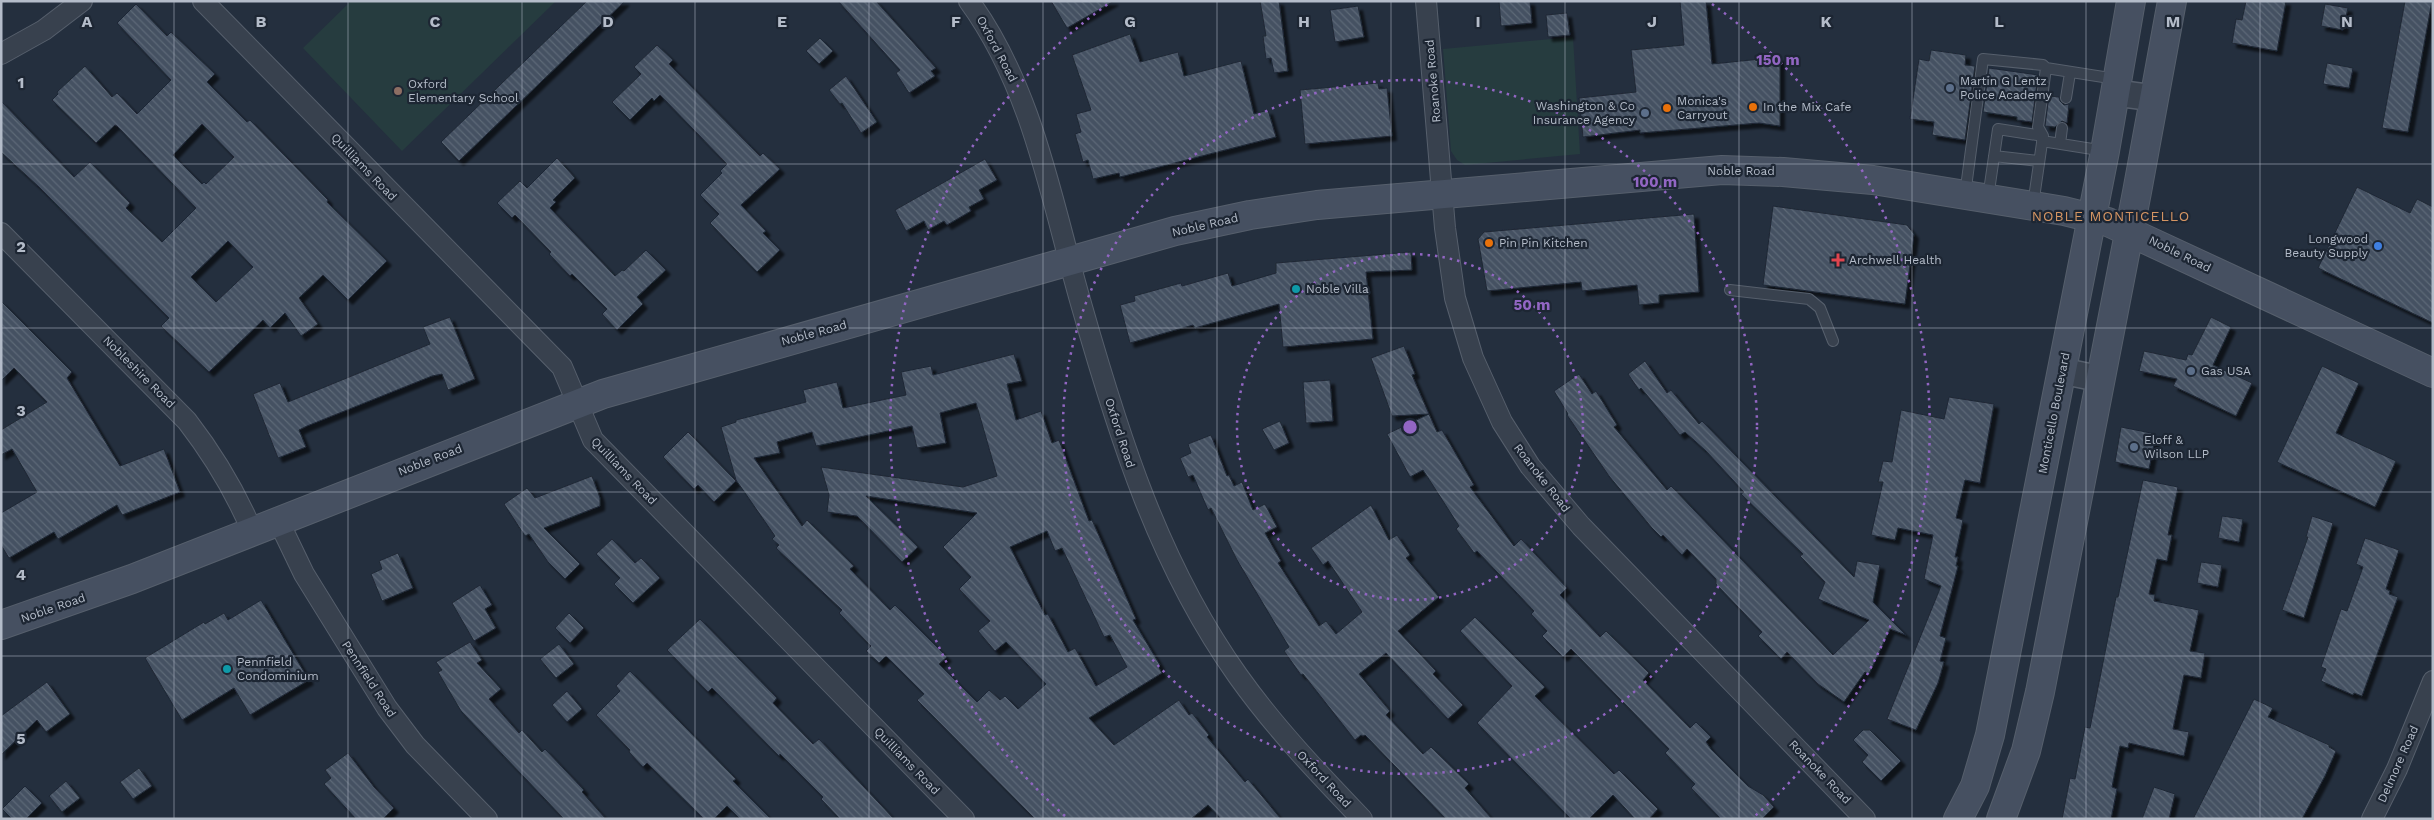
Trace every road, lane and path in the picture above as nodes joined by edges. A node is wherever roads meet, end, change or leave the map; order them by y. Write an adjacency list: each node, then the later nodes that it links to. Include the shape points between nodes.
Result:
1 (82, 1): 7 (street, via 44,30)
2 (203, 1): 31 (street, Quilliams Road, via 562,367)
3 (969, 1): 25 (street, Oxford Road, via 998,45 1020,94)
4 (1426, 1): 19 (street, Roanoke Road)
5 (2131, 1): 10 (main road, Monticello Boulevard)
6 (2172, 1): 12 (main road)
7 (1, 54)
8 (2046, 68): 9 (lane); 14 (lane, via 2038,127); 20 (lane, via 2043,65 1983,59)
9 (2070, 73): 10 (lane); 11 (lane)
10 (2117, 86): 12 (street); 16 (main road, Monticello Boulevard)
11 (2066, 98)
12 (2154, 98): 23 (main road)
13 (2062, 128): 15 (lane)
14 (2042, 138): 15 (lane); 17 (lane, via 1998,129); 18 (lane)
15 (2060, 144): 16 (lane)
16 (2105, 151): 22 (main road, Monticello Boulevard)
17 (1994, 156): 18 (lane); 20 (lane)
18 (2038, 162): 21 (lane)
19 (1443, 194): 20 (main road, Noble Road, via 1722,170 1874,180); 25 (main road, Noble Road, via 1317,205 1250,215 1175,231); 39 (street, Roanoke Road, via 1455,298 1466,341 1489,397 1519,451 1581,526)
20 (1976, 197): 21 (main road, Noble Road)
21 (2032, 206): 22 (main road, Noble Road)
22 (2092, 217): 23 (main road, Noble Road); 28 (main road, Monticello Boulevard)
23 (2129, 230): 29 (main road, Noble Road); 30 (main road)
24 (1, 232): 33 (street, Nobleshire Road, via 187,421 232,487)
25 (1070, 261): 31 (main road, Noble Road); 38 (street, Oxford Road, via 1125,450 1156,529 1192,603 1265,712)
26 (1730, 290): 27 (lane, via 1810,299 1820,308)
27 (1833, 341)
28 (2062, 372): 30 (street); 40 (main road, Monticello Boulevard, via 1990,735 1975,786)
29 (2433, 373)
30 (2101, 379): 41 (main road, via 2040,692 2026,751)
31 (577, 403): 32 (main road, Noble Road); 37 (street, Quilliams Road, via 593,440)
32 (278, 520): 33 (main road, Noble Road); 36 (street, Pennfield Road, via 304,574 387,708 415,745)
33 (252, 531): 34 (main road, Noble Road, via 74,601)
34 (1, 625)
35 (2433, 681): 42 (street, Delmore Road, via 2397,769)
36 (487, 819)
37 (964, 819)
38 (1362, 819)
39 (1865, 819)
40 (1958, 819)
41 (2001, 819)
42 (2372, 819)

